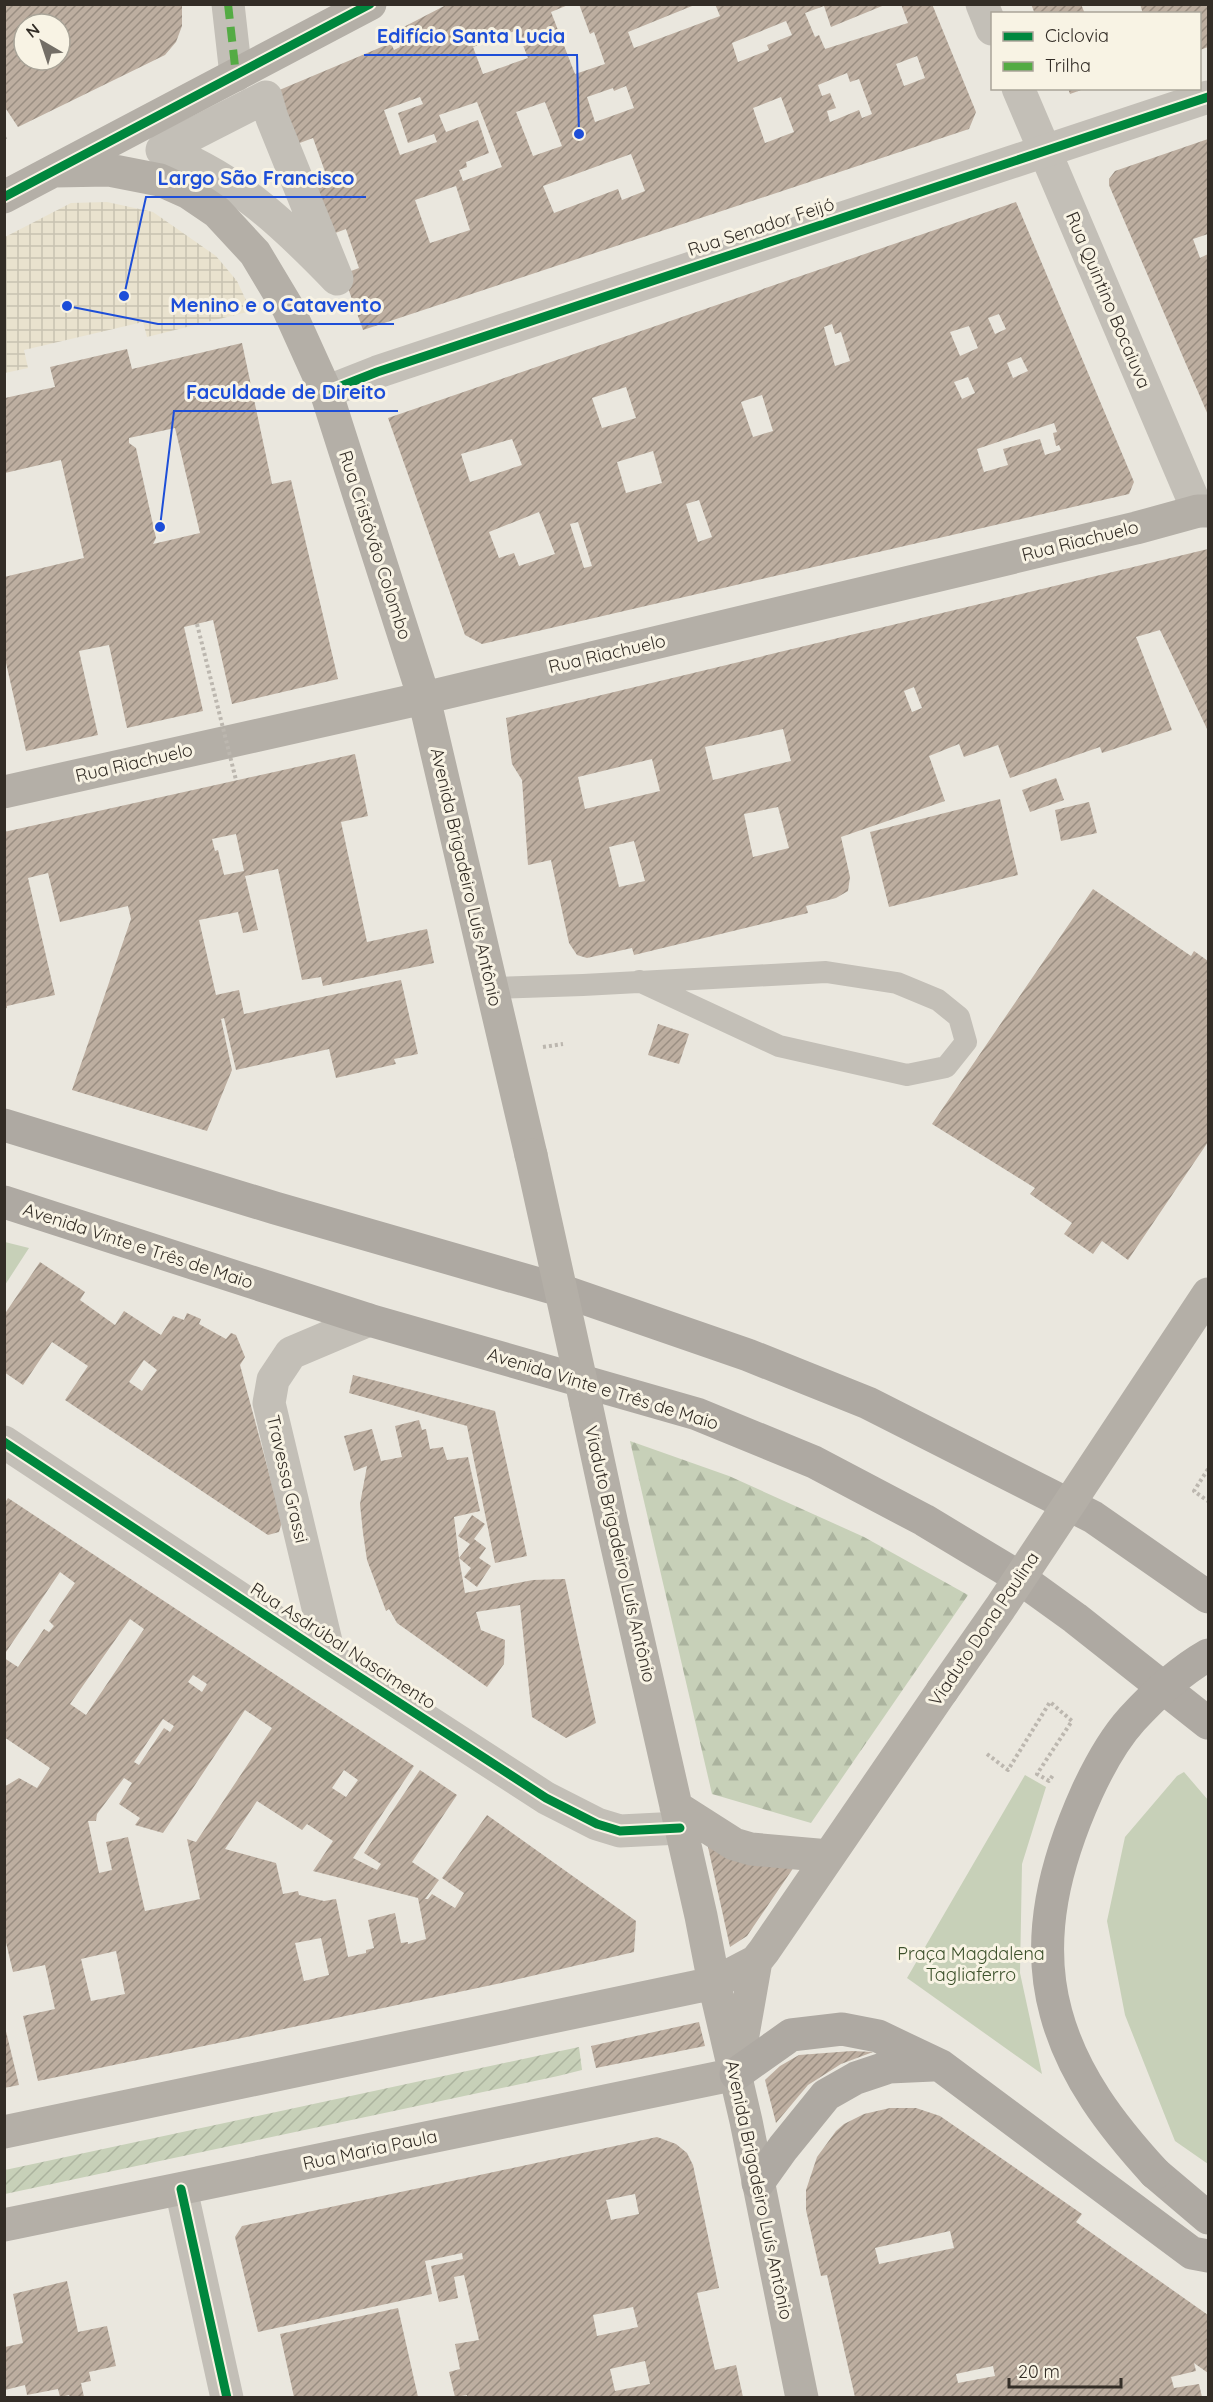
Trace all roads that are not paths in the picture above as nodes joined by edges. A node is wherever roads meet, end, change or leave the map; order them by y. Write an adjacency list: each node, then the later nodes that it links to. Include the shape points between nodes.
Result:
1 (228, 4): 5 (street)
2 (370, 4): 5 (main road)
3 (982, 4): 4 (street)
4 (991, 24)
5 (236, 75): 10 (main road)
6 (1019, 90): 9 (street, Rua Quintino Bocaiuva)
7 (1209, 98): 9 (street, Rua Senador Feijó)
8 (162, 150): 8 (street, via 216,174 258,204 290,230 337,279 266,97)
9 (1045, 151): 12 (street, Rua Senador Feijó); 13 (street, Rua Quintino Bocaiuva)
10 (54, 171): 11 (main road); 12 (main road, Rua Cristóvão Colombo, via 109,170 160,180 217,212 273,280)
11 (4, 197)
12 (326, 392): 14 (main road, Rua Cristóvão Colombo)
13 (1204, 511): 14 (main road, Rua Riachuelo)
14 (424, 698): 15 (main road, Rua Riachuelo); 17 (main road, Avenida Brigadeiro Luís Antônio)
15 (4, 792)
16 (639, 981): 16 (lane, via 826,972 897,983 938,1000 959,1017 966,1042 946,1068 907,1075 779,1046); 17 (lane)
17 (492, 988): 18 (main road, Avenida Brigadeiro Luís Antônio)
18 (507, 1055): 28 (main road, Viaduto Brigadeiro Luís Antônio, bridge)
19 (4, 1125): 24 (highway, via 563,1291 748,1354 868,1403 1093,1517)
20 (4, 1202): 22 (highway, Avenida Vinte e Três de Maio)
21 (1209, 1294): 29 (main road, Viaduto Dona Paulina, bridge)
22 (369, 1320): 26 (street, Travessa Grassi, via 291,1353 273,1380 269,1403); 27 (highway, Avenida Vinte e Três de Maio, via 697,1414 814,1462 924,1520 1017,1576)
23 (4, 1442): 26 (street, Rua Asdrúbal Nascimento)
24 (1209, 1597)
25 (1209, 1655): 37 (highway, bridge, via 1173,1680 1131,1719 1106,1755 1062,1854 1050,1908 1047,1948 1056,2012 1078,2072 1124,2139 1155,2173)
26 (330, 1658): 28 (street, Rua Asdrúbal Nascimento, via 546,1798 597,1824 620,1831)
27 (1209, 1723)
28 (678, 1818): 29 (main road, via 751,1850); 31 (main road, Viaduto Brigadeiro Luís Antônio)
29 (829, 1856): 30 (main road, Viaduto Dona Paulina)
30 (756, 1961): 31 (main road, Viaduto Dona Paulina); 33 (main road, Viaduto Dona Paulina)
31 (714, 1983): 33 (main road, Avenida Brigadeiro Luís Antônio); 34 (main road)
32 (941, 2066): 33 (highway, via 878,2036 842,2029 791,2036); 35 (highway, via 889,2067 856,2078 826,2095); 39 (highway, via 1192,2253)
33 (735, 2074): 35 (main road, Avenida Brigadeiro Luís Antônio); 36 (main road, Rua Maria Paula)
34 (4, 2132)
35 (758, 2183): 41 (main road, Avenida Brigadeiro Luís Antônio)
36 (180, 2189): 38 (main road, Rua Maria Paula); 40 (street)
37 (1209, 2218)
38 (4, 2225)
39 (1209, 2256)
40 (227, 2397)
41 (802, 2397)

